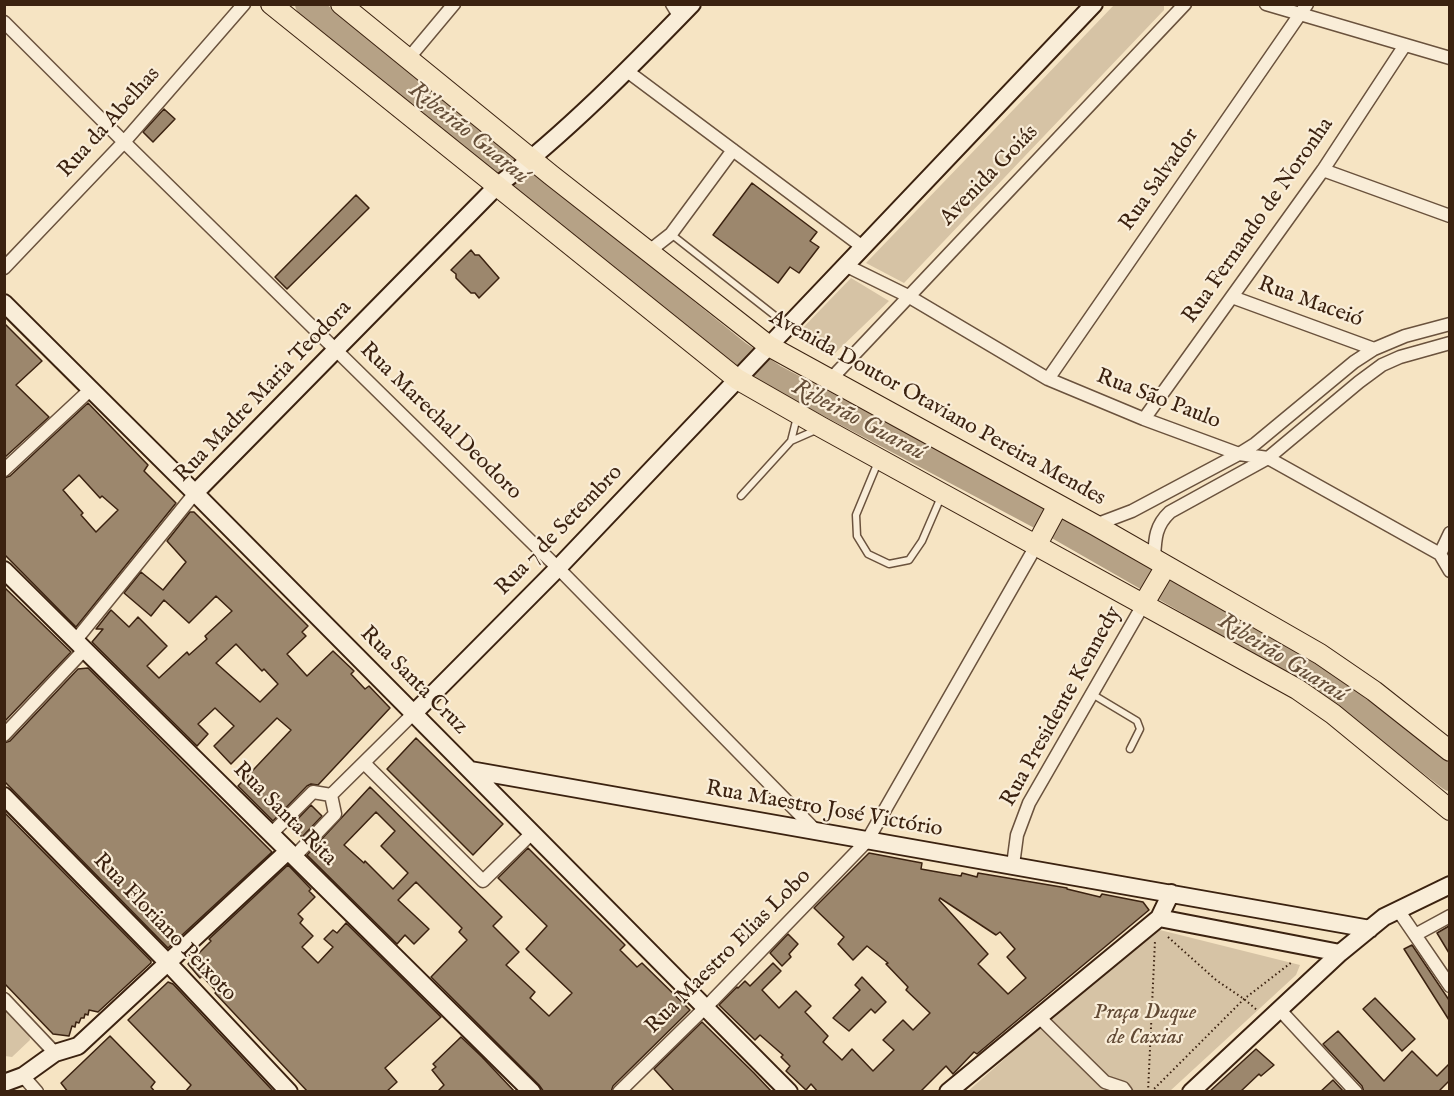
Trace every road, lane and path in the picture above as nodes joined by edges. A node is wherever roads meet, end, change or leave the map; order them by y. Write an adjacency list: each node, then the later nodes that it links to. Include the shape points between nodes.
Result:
1 (244, 4): 15 (street, Rua da Abelhas)
2 (271, 4): 19 (main road, Avenida Doutor Otaviano Pereira Mendes)
3 (341, 4): 13 (main road, Avenida Doutor Otaviano Pereira Mendes)
4 (454, 4): 13 (street)
5 (1094, 4): 22 (street, Avenida Goiás)
6 (1185, 4): 26 (street, Avenida Goiás)
7 (1266, 4): 9 (street)
8 (681, 9): 14 (street)
9 (1303, 9): 11 (street); 40 (street, Rua Salvador)
10 (6, 27): 15 (street, Rua Marechal Deodoro)
11 (1405, 45): 12 (street); 18 (street, Rua Fernando de Noronha)
12 (1449, 58)
13 (408, 59): 17 (main road, Avenida Doutor Otaviano Pereira Mendes)
14 (627, 71): 16 (street); 17 (street)
15 (124, 142): 25 (street, Rua da Abelhas); 34 (street, Rua Marechal Deodoro)
16 (734, 150): 21 (street); 22 (street)
17 (529, 162): 19 (street, Rua Madre Maria Teodora); 23 (main road, Avenida Doutor Otaviano Pereira Mendes)
18 (1323, 170): 20 (street); 27 (street, Rua Fernando de Noronha)
19 (501, 183): 34 (street, Rua Madre Maria Teodora); 38 (main road, Avenida Doutor Otaviano Pereira Mendes)
20 (1449, 216)
21 (671, 234): 23 (street); 30 (lane)
22 (864, 248): 24 (street, Avenida Goiás)
23 (648, 252): 35 (main road, Avenida Doutor Otaviano Pereira Mendes)
24 (847, 266): 26 (street, Rua São Paulo); 30 (street, Avenida Goiás)
25 (4, 268)
26 (908, 296): 40 (street, Rua São Paulo); 41 (street, Avenida Goiás)
27 (1232, 297): 33 (street, Rua Maceió); 44 (street, Rua Fernando de Noronha)
28 (4, 303): 42 (street, Rua Santa Cruz)
29 (1449, 324): 31 (street)
30 (788, 326): 35 (street, Avenida Goiás)
31 (1392, 341): 33 (street); 36 (street)
32 (1449, 343): 36 (street)
33 (1374, 349): 37 (street)
34 (336, 350): 51 (street, Rua Madre Maria Teodora); 59 (street, Rua Marechal Deodoro)
35 (764, 351): 38 (street, Avenida Goiás); 41 (main road, Avenida Doutor Otaviano Pereira Mendes)
36 (1400, 357): 39 (street)
37 (1354, 362): 39 (street); 47 (street)
38 (741, 375): 43 (main road, Avenida Doutor Otaviano Pereira Mendes); 59 (street, Rua 7 de Setembro)
39 (1368, 375): 49 (street)
40 (1048, 379): 44 (street, Rua São Paulo)
41 (830, 380): 54 (main road, Avenida Doutor Otaviano Pereira Mendes)
42 (92, 389): 50 (street); 51 (street, Rua Santa Cruz)
43 (798, 414): 45 (main road, Avenida Doutor Otaviano Pereira Mendes); 46 (lane)
44 (1144, 419): 47 (street, Rua São Paulo)
45 (821, 427): 46 (lane); 48 (main road, Avenida Doutor Otaviano Pereira Mendes)
46 (791, 441): 53 (lane)
47 (1239, 454): 49 (street, Rua São Paulo); 55 (street, via 1132,511)
48 (879, 458): 52 (main road, Avenida Doutor Otaviano Pereira Mendes); 52 (lane, via 856,515 857,536 868,554 890,564 909,560)
49 (1268, 458): 58 (street, Rua São Paulo); 62 (street, via 1170,512 1155,536)
50 (4, 470)
51 (195, 492): 63 (street, Rua Madre Maria Teodora); 65 (street, Rua Santa Cruz)
52 (943, 494): 57 (main road, Avenida Doutor Otaviano Pereira Mendes)
53 (741, 496)
54 (1055, 510): 55 (main road, Avenida Doutor Otaviano Pereira Mendes); 57 (main road)
55 (1095, 525): 62 (main road, Avenida Doutor Otaviano Pereira Mendes)
56 (1449, 533): 58 (street)
57 (1039, 540): 62 (main road, Avenida Doutor Otaviano Pereira Mendes); 77 (street, Rua Maestro Elias Lobo)
58 (1440, 554): 61 (street)
59 (558, 568): 65 (street, Rua 7 de Setembro); 74 (street, Rua Marechal Deodoro)
60 (4, 570): 63 (street, Rua Santa Rita)
61 (1449, 571)
62 (1155, 579): 64 (street, Rua Presidente Kennedy); 68 (main road, Avenida Doutor Otaviano Pereira Mendes, via 1320,654); 73 (main road, Avenida Doutor Otaviano Pereira Mendes)
63 (80, 645): 66 (street, Rua Madre Maria Teodora); 76 (street, Rua Santa Rita)
64 (1092, 694): 67 (lane, via 1137,721 1140,729); 79 (street, Rua Presidente Kennedy, via 1029,803 1017,835)
65 (414, 713): 69 (street); 70 (street, Rua Santa Cruz)
66 (4, 735)
67 (1130, 749)
68 (1449, 751)
69 (364, 763): 71 (street); 75 (street, via 483,881)
70 (470, 770): 74 (street, Rua Maestro José Victório); 75 (street, Rua Santa Cruz)
71 (331, 795): 76 (street, via 313,792); 78 (street, via 335,814)
72 (4, 796): 90 (street, Rua Floriano Peixoto)
73 (1449, 810)
74 (816, 831): 77 (street, Rua Maestro José Victório)
75 (532, 833): 94 (street, Rua Santa Cruz)
76 (271, 834): 78 (street, Rua Santa Rita)
77 (867, 841): 79 (street, Rua Maestro José Victório); 94 (street, Rua Maestro Elias Lobo)
78 (291, 854): 90 (street); 103 (street, Rua Santa Rita)
79 (1013, 865): 81 (street, Rua Maestro José Victório)
80 (1449, 885): 82 (street)
81 (1171, 893): 84 (street); 85 (street)
82 (1398, 910): 85 (street); 86 (street)
83 (1449, 916): 86 (street)
84 (1156, 921): 88 (street); 96 (street); 108 (path)
85 (1370, 929): 88 (street)
86 (1415, 935): 91 (street)
87 (1168, 937): 93 (path)
88 (1340, 953): 95 (street)
89 (1292, 962): 93 (path)
90 (168, 963): 97 (street, via 78,1046); 102 (street, Rua Floriano Peixoto)
91 (1449, 987)
92 (4, 999): 97 (street)
93 (1244, 999): 95 (path); 108 (path)
94 (705, 1008): 104 (street, Rua Maestro Elias Lobo); 105 (street, Rua Santa Cruz)
95 (1274, 1015): 109 (street); 110 (street)
96 (1038, 1016): 100 (street); 106 (street)
97 (56, 1053): 98 (street)
98 (23, 1076): 99 (street); 101 (street)
99 (4, 1083)
100 (1106, 1087): 107 (street, via 1123,1088)
101 (38, 1092)
102 (289, 1092)
103 (532, 1092)
104 (619, 1092)
105 (789, 1092)
106 (948, 1092)
107 (1126, 1092)
108 (1150, 1092)
109 (1191, 1092)
110 (1356, 1092)

